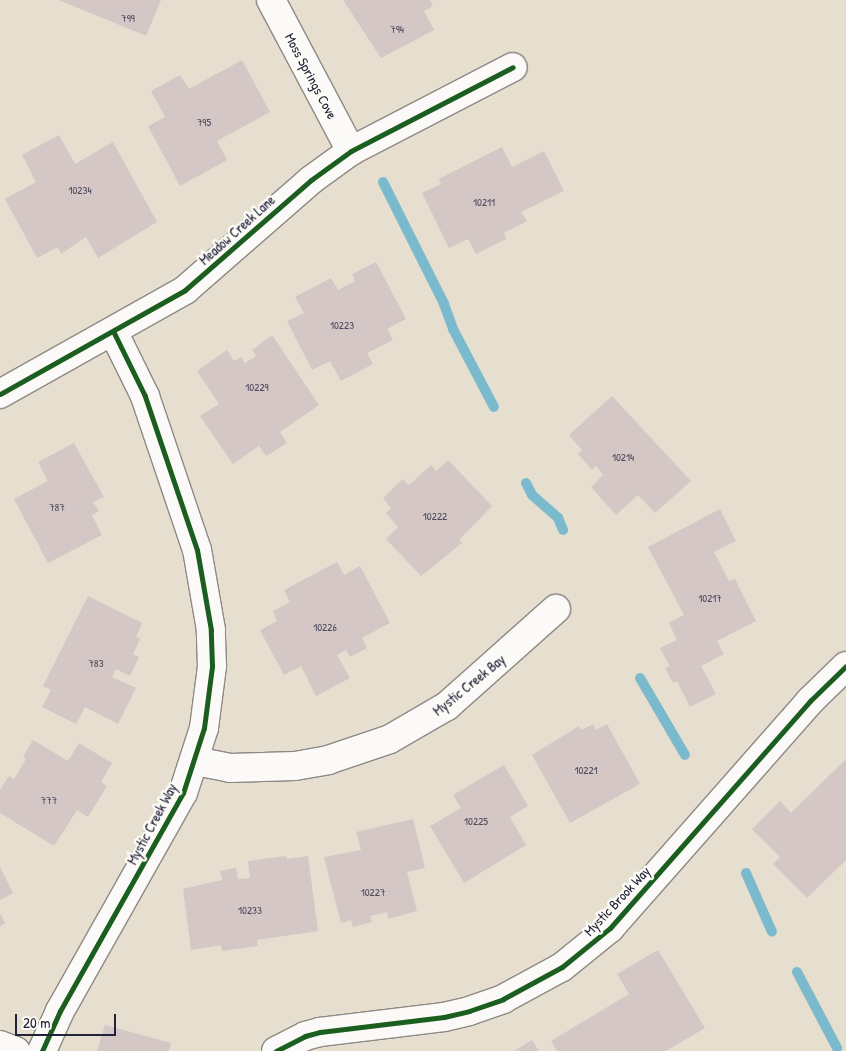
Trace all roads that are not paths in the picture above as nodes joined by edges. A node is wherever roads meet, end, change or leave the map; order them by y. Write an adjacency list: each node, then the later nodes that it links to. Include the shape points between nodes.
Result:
1 (272, 0): 3 (street, Moss Springs Cove)
2 (513, 67): 3 (street, Meadow Creek Lane)
3 (351, 151): 4 (street, Meadow Creek Lane, via 304,186 185,290)
4 (114, 333): 5 (street, Meadow Creek Lane); 8 (street, Mystic Creek Way, via 145,396 197,550 205,586 212,666)
5 (0, 394)
6 (556, 609): 8 (street, Mystic Creek Bay, via 447,706 390,739 328,760 295,766 230,768)
7 (846, 666): 12 (street, Mystic Brook Way, via 810,701 610,928 562,967 503,999 469,1011 320,1032)
8 (196, 761): 11 (street, Mystic Creek Way, via 170,819 60,1011)
9 (0, 1045): 10 (street)
10 (16, 1051)
11 (42, 1051)
12 (276, 1051)

